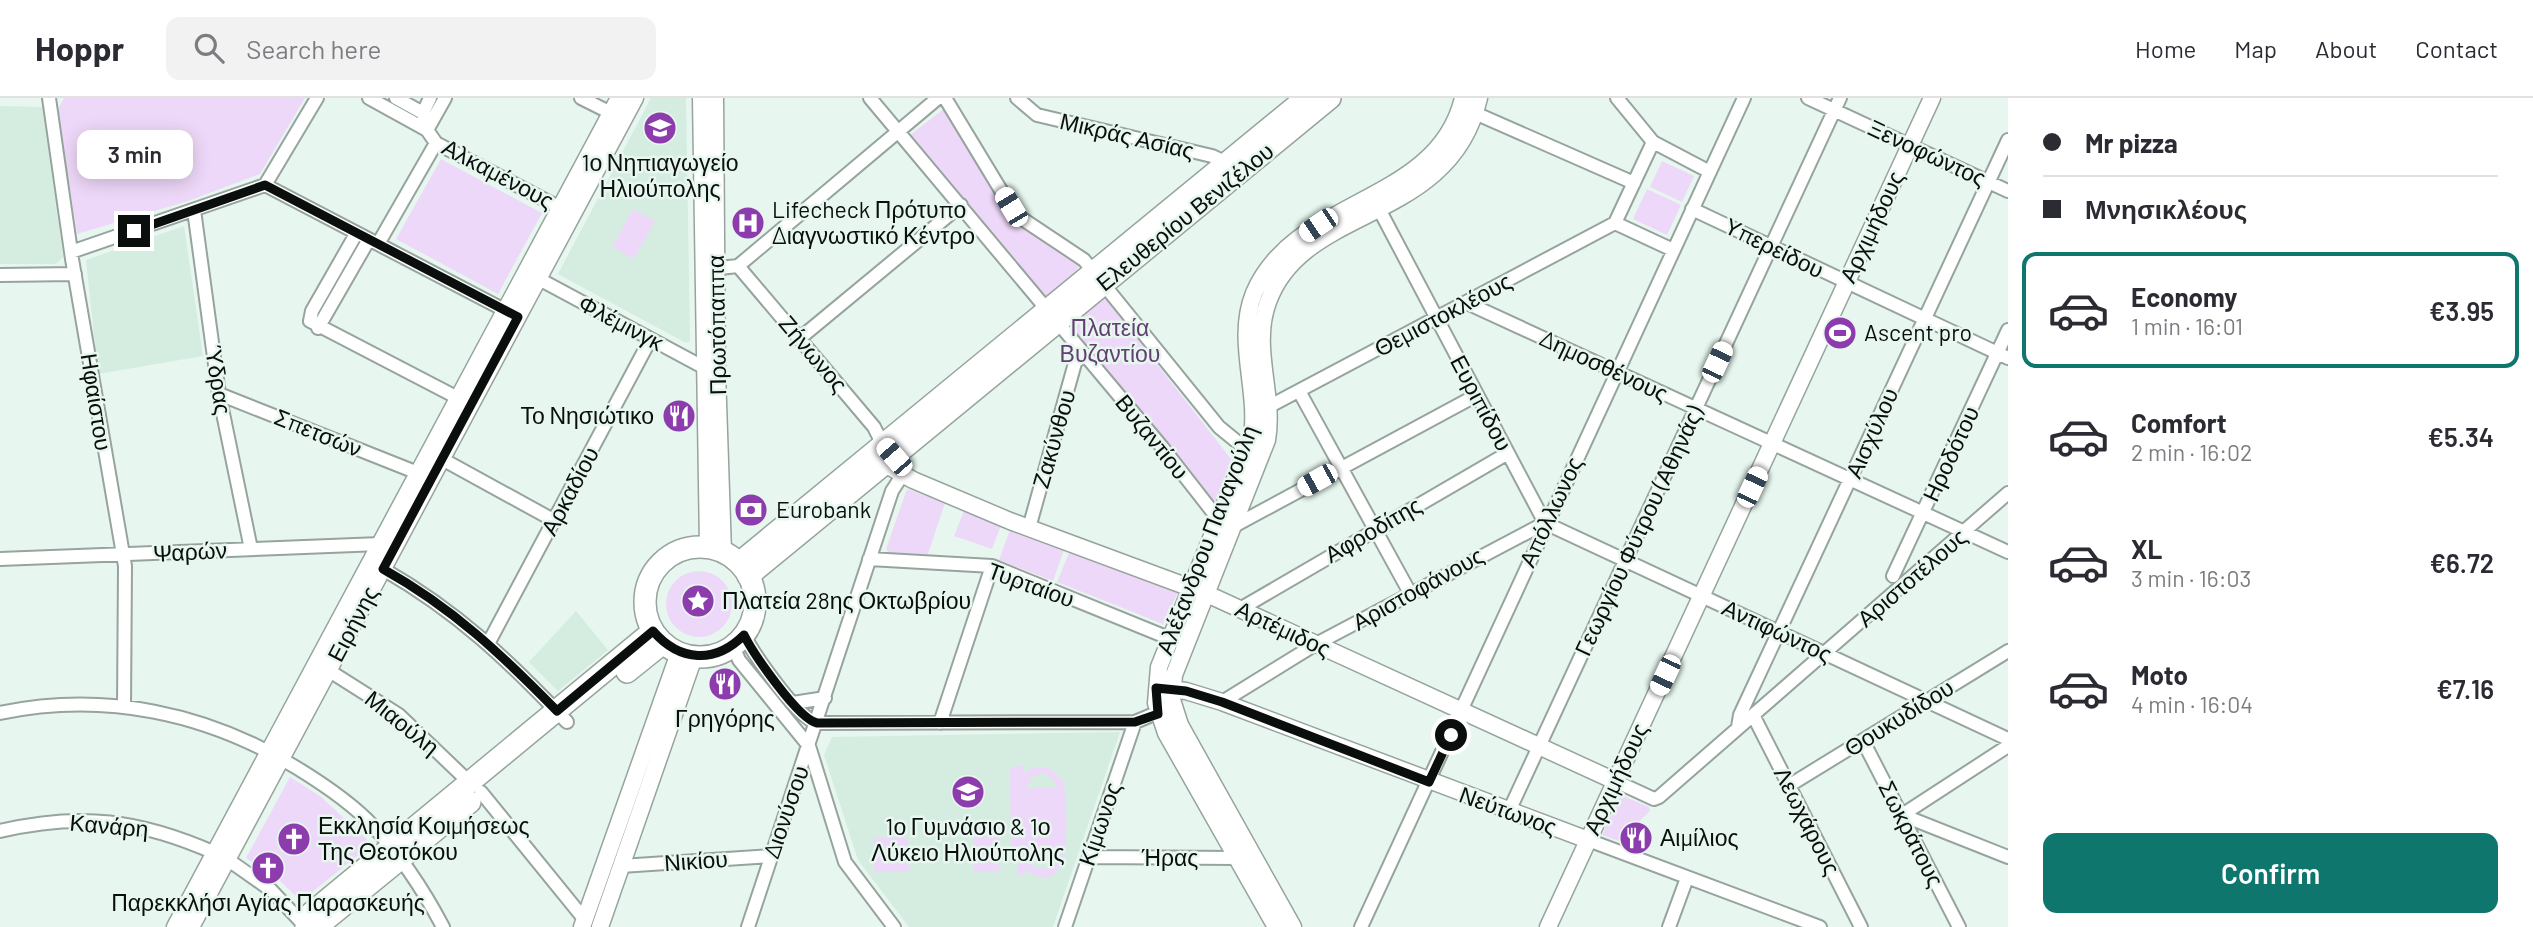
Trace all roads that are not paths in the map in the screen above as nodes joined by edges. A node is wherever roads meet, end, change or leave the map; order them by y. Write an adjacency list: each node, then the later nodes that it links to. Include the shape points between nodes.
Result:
1 (50, 98): 48 (street, Ηφαίστου)
2 (317, 98): 36 (street)
3 (369, 98): 26 (street, Αλκαμένους)
4 (396, 98): 24 (street)
5 (430, 98): 24 (street)
6 (445, 98): 26 (street)
7 (581, 98): 25 (street)
8 (619, 98): 25 (street, Ειρήνης)
9 (635, 98): 42 (street, Ειρήνης)
10 (701, 98): 50 (street, Πρωτόπαππα)
11 (715, 98): 50 (street, Πρωτόπαππα)
12 (870, 98): 27 (street, Βυζαντίου)
13 (939, 98): 27 (street)
14 (945, 98): 53 (street, via 1011,207 1084,260)
15 (1018, 98): 32 (street, Μικράς Ασίας, via 1037,115 1212,156)
16 (1306, 98): 32 (main road, Ελευθερίου Βενιζέλου)
17 (1330, 98): 32 (main road, Ελευθερίου Βενιζέλου)
18 (1617, 98): 29 (street)
19 (1744, 98): 33 (street, Απόλλωνος)
20 (1808, 98): 23 (street, Ξενοφώντος)
21 (1932, 98): 31 (street, Αρχιμήδους)
22 (1469, 104): 35 (street); 39 (street, Αλέξανδρου Παναγούλη, via 1455,154 1413,191); 76 (street, Αλέξανδρου Παναγούλη, via 1444,143 1421,166 1305,233 1279,254 1261,279 1247,320 1247,363 1255,410)
23 (1837, 104): 31 (street, Ξενοφώντος); 46 (street, Γεωργίου Φύτρου (Αθηνάς))
24 (423, 113): 26 (street, Αλκαμένους)
25 (611, 113): 42 (street, Ειρήνης)
26 (427, 130): 30 (street, Αλκαμένους)
27 (899, 131): 38 (street, Βυζαντίου); 49 (street)
28 (2008, 140): 34 (street, Αισχύλου)
29 (1653, 142): 33 (street); 35 (street)
30 (436, 143): 42 (street, Αλκαμένους); 45 (street)
31 (1910, 145): 34 (street, Ξενοφώντος); 55 (street, Αρχιμήδους)
32 (1233, 168): 53 (main road, Ελευθερίου Βενιζέλου)
33 (1710, 172): 40 (street, Απόλλωνος)
34 (1989, 182): 37 (street, Ξενοφώντος); 60 (street, Αισχύλου)
35 (1634, 183): 43 (street)
36 (265, 185): 41 (street); 44 (street)
37 (2008, 191)
38 (961, 205): 58 (street, Βυζαντίου); 63 (street)
39 (1380, 209): 59 (street, Ευριπίδου); 73 (street, Αλέξανδρου Παναγούλη, via 1306,251 1275,286 1261,340)
40 (1692, 209): 46 (street, Υπερείδου); 47 (street, Απόλλωνος)
41 (194, 210): 48 (street); 70 (street, Ύδρας)
42 (566, 211): 54 (street, Ειρήνης); 57 (street, Ειρήνης)
43 (1615, 223): 47 (street); 56 (street, Θεμιστοκλέους)
44 (356, 234): 45 (street); 61 (street, via 312,311 310,321)
45 (373, 242): 57 (street); 61 (street)
46 (1771, 247): 55 (street, Υπερείδου); 74 (street, Γεωργίου Φύτρου (Αθηνάς))
47 (1673, 250): 68 (street, Απόλλωνος)
48 (71, 253): 51 (street, Ηφαίστου)
49 (738, 266): 50 (street); 63 (street, Ζήνωνος)
50 (709, 269): 67 (street, Πρωτόπαππα); 97 (street, Πρωτόπαππα)
51 (75, 274): 52 (street); 94 (street, Ηφαίστου)
52 (0, 275)
53 (1098, 278): 58 (main road, Ελευθερίου Βενιζέλου); 76 (street, via 1219,427)
54 (539, 279): 57 (street, Ειρήνης); 64 (street, Φλέμινγκ)
55 (1846, 283): 60 (street, Υπερείδου); 75 (street, Αρχιμήδους)
56 (1466, 303): 59 (street, Θεμιστοκλέους); 68 (street, Δημοσθένους)
57 (512, 314): 72 (street, Ειρήνης); 78 (street, Ειρήνης)
58 (1053, 316): 65 (street, Βυζαντίου); 79 (main road, Ελευθερίου Βενιζέλου)
59 (1436, 318): 69 (street, Θεμιστοκλέους); 71 (street, Ευριπίδου)
60 (1924, 320): 66 (street, Υπερείδου); 82 (street, Αισχύλου)
61 (318, 328): 72 (street)
62 (2008, 330): 66 (street, Ηροδότου)
63 (799, 338): 79 (street, Ζήνωνος, via 874,427)
64 (650, 340): 67 (street, Φλέμινγκ); 85 (street, Αρκαδίου)
65 (1084, 353): 86 (street, Βυζαντίου); 88 (street, Ζακύνθου, via 1075,363)
66 (2003, 356): 84 (street, Ηροδότου)
67 (703, 367): 97 (street, Πρωτόπαππα)
68 (1616, 372): 74 (street, Δημοσθένους); 87 (street, Απόλλωνος)
69 (1299, 391): 73 (street, Θεμιστοκλέους); 80 (street)
70 (219, 394): 81 (street, Σπετσών); 92 (street, Ύδρας)
71 (1477, 395): 77 (street, Ευριπίδου); 80 (street)
72 (458, 398): 81 (street, Ειρήνης)
73 (1270, 406): 86 (street, Αλέξανδρου Παναγούλη, via 1267,440)
74 (1696, 408): 75 (street, Δημοσθένους); 98 (street, Γεωργίου Φύτρου (Αθηνάς))
75 (1772, 443): 82 (street, Δημοσθένους); 105 (street, Αρχιμήδους)
76 (1247, 450): 86 (street, Αλέξανδρου Παναγούλη)
77 (1508, 453): 87 (street, Ευριπίδου); 89 (street, Αφροδίτης)
78 (442, 459): 85 (street); 100 (street, Ειρήνης)
79 (891, 460): 88 (street, Αρτέμιδος); 96 (street, Διονύσου, via 892,491); 97 (main road, Ελευθερίου Βενιζέλου)
80 (1340, 467): 86 (street); 89 (street)
81 (418, 473): 91 (street, Ειρήνης)
82 (1851, 480): 84 (street, Δημοσθένους); 107 (street, Αισχύλου)
83 (2008, 493): 90 (street, Αριστοτέλους)
84 (1924, 513): 90 (street, Δημοσθένους); 101 (street, Ηροδότου)
85 (555, 521): 109 (street, Αρκαδίου)
86 (1226, 523): 102 (street, Αλέξανδρου Παναγούλη); 104 (street, Αλέξανδρου Παναγούλη)
87 (1545, 523): 98 (street, Αντιφώντος); 103 (street, Αριστοφάνους); 122 (street, Απόλλωνος)
88 (1029, 528): 102 (street, Αρτέμιδος)
89 (1374, 529): 103 (street); 106 (street, Αφροδίτης)
90 (1965, 532): 93 (street, Δημοσθένους); 114 (street, Αριστοτέλους)
91 (380, 544): 92 (street, Ψαρών); 136 (street, Ειρήνης)
92 (251, 549): 94 (street, Ψαρών)
93 (2008, 552)
94 (122, 555): 95 (street, Ψαρών); 121 (street, Ηφαίστου)
95 (0, 559)
96 (869, 559): 99 (street, Τυρταίου); 117 (street, Διονύσου)
97 (730, 560): 108 (main road, via 755,606); 112 (main road, via 677,552 654,572 645,601)
98 (1625, 560): 105 (street, Αντιφώντος); 134 (street, Γεωργίου Φύτρου (Αθηνάς))
99 (992, 566): 110 (street, Τυρταίου); 129 (street)
100 (383, 569): 109 (street, via 434,599); 115 (street, Ειρήνης)
101 (1893, 576)
102 (1191, 588): 104 (street, Αρτέμιδος); 110 (street, Αλέξανδρου Παναγούλη)
103 (1410, 593): 111 (street, Αριστοφάνους)
104 (1207, 594): 106 (street, Αρτέμιδος); 110 (street, Αλέξανδρου Παναγούλη)
105 (1701, 596): 107 (street, Αντιφώντος); 137 (street, Αρχιμήδους)
106 (1240, 609): 111 (street, Αρτέμιδος)
107 (1779, 632): 114 (street, Αντιφώντος); 130 (street, Αισχύλου)
108 (738, 640): 112 (main road, via 721,653); 120 (street); 133 (street, via 739,660)
109 (489, 642): 126 (street)
110 (1177, 642): 116 (street, Αλέξανδρου Παναγούλη)
111 (1316, 644): 118 (street, Αριστοφάνους); 122 (street, Αρτέμιδος)
112 (672, 646): 126 (main road); 152 (street); 155 (street)
113 (2008, 651): 119 (street, Θουκυδίδου)
114 (1825, 654): 119 (street, Αντιφώντος); 125 (street, Αριστοτέλους)
115 (328, 670): 136 (street, Ειρήνης); 140 (street, Μιαούλη, via 398,715)
116 (1164, 688): 118 (street, Νεύτωνος); 123 (street, Αλέξανδρου Παναγούλη)
117 (825, 698): 120 (street); 128 (street, Διονύσου)
118 (1222, 702): 138 (street, Νεύτωνος)
119 (1927, 702): 131 (street, Αντιφώντος); 132 (street, Θουκυδίδου)
120 (793, 703): 128 (street)
121 (124, 707): 124 (street, via 82,703); 136 (street, via 198,720)
122 (1462, 711): 134 (street, Αρτέμιδος); 138 (street, Απόλλωνος)
123 (1166, 712): 127 (street); 147 (street, Αλέξανδρου Παναγούλη)
124 (0, 713)
125 (1753, 715): 130 (street, Αριστοτέλους); 139 (street, Λεωχάρους)
126 (562, 716): 140 (main road)
127 (1135, 722): 129 (street); 150 (street, Κίμωνος)
128 (817, 723): 129 (street); 133 (street, Διονύσου)
129 (940, 723)
130 (1738, 727): 141 (street, Αριστοτέλους)
131 (2008, 739)
132 (1863, 741): 139 (street, Θουκυδίδου); 143 (street, Σωκράτους)
133 (809, 746): 149 (street, Διονύσου); 162 (street, via 845,862)
134 (1539, 746): 137 (street, Αρτέμιδος); 142 (street, Γεωργίου Φύτρου (Αθηνάς))
135 (2008, 746): 143 (street)
136 (275, 755): 146 (street, via 351,807); 148 (street, Ειρήνης)
137 (1615, 781): 141 (street, Αρτέμιδος); 145 (street, Αρχιμήδους)
138 (1429, 782): 142 (street, Νεύτωνος); 166 (street, Απόλλωνος)
139 (1790, 785): 171 (street, Λεωχάρους)
140 (476, 788): 146 (main road); 155 (street, Μιαούλη)
141 (1656, 798)
142 (1509, 811): 145 (street, Νεύτωνος)
143 (1902, 815): 151 (street); 172 (street, Σωκράτους)
144 (0, 831): 148 (street, Κανάρη, via 56,822 111,822 147,827)
145 (1588, 840): 153 (street, Νεύτωνος); 167 (street, Αρχιμήδους)
146 (395, 854): 158 (main road, via 319,925); 159 (street)
147 (1243, 855): 150 (street, Ήρας); 164 (street, Αλέξανδρου Παναγούλη); 165 (street, Αλέξανδρου Παναγούλη)
148 (221, 856): 156 (street, Ειρήνης); 157 (street, Ειρήνης); 158 (street, Κανάρη, via 271,890)
149 (772, 856): 152 (street, Νικίου); 161 (street, Διονύσου)
150 (1089, 857): 163 (street, Κίμωνος)
151 (2008, 857)
152 (621, 866): 160 (street)
153 (1687, 878): 154 (street, Νεύτωνος); 168 (street)
154 (1783, 914): 169 (street); 170 (street, Νεύτωνος)
155 (584, 924)
156 (175, 927)
157 (191, 927)
158 (306, 927)
159 (443, 927)
160 (600, 927)
161 (748, 927)
162 (894, 927)
163 (1065, 927)
164 (1276, 927)
165 (1293, 927)
166 (1361, 927)
167 (1548, 927)
168 (1669, 927)
169 (1778, 927)
170 (1819, 927)
171 (1861, 927)
172 (1959, 927)

